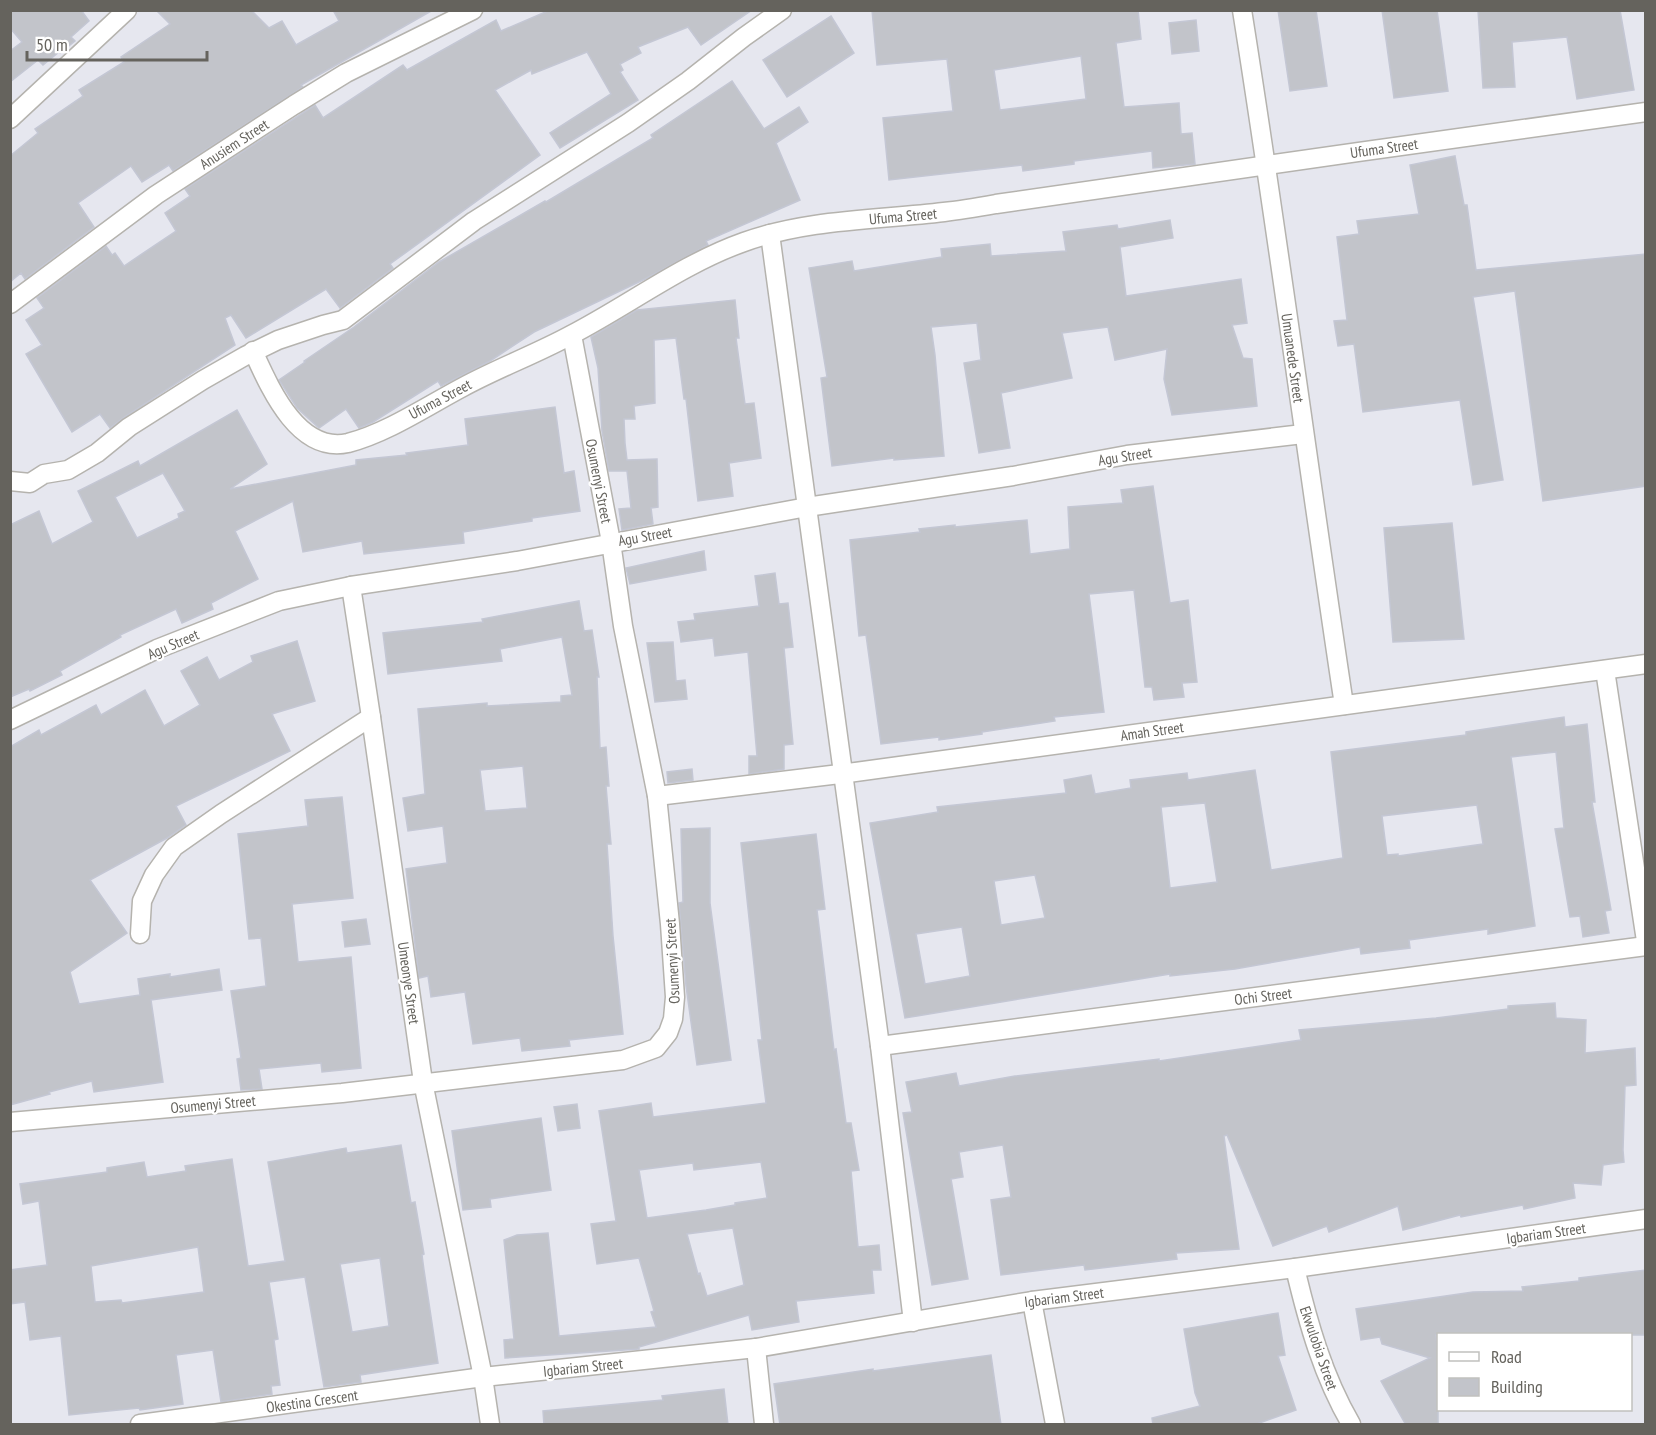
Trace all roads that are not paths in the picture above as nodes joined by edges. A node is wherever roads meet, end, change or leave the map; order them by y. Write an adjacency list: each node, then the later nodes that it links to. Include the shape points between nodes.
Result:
1 (127, 10): 6 (street)
2 (473, 10): 9 (street, Anusiem Street, via 346,73 294,105 156,195)
3 (782, 10): 11 (street, via 628,123 474,221 343,321)
4 (1242, 10): 7 (street, Umuanede Street)
5 (1646, 112): 7 (street, Ufuma Street)
6 (10, 119)
7 (1266, 164): 8 (street, Ufuma Street, via 944,212 828,222); 12 (street, Umuanede Street)
8 (770, 234): 10 (street, Ufuma Street, via 743,242 680,272); 14 (street)
9 (10, 304)
10 (572, 335): 11 (street, Ufuma Street, via 481,377 380,431 338,444 326,444 306,435 267,379); 15 (street, Osumenyi Street)
11 (253, 351): 13 (street, via 68,470 44,474 30,483)
12 (1303, 434): 14 (street, Agu Street, via 1127,455); 19 (street, Umuanede Street)
13 (10, 481)
14 (807, 507): 15 (street, Agu Street); 22 (street)
15 (611, 542): 16 (street, Agu Street, via 517,561); 23 (street, Osumenyi Street, via 623,626)
16 (351, 586): 20 (street, Umeonye Street); 21 (street, Agu Street, via 279,601 157,650)
17 (1646, 663): 18 (street, Amah Street)
18 (1605, 670): 19 (street, Amah Street); 25 (street)
19 (1344, 705): 22 (street, Amah Street)
20 (371, 717): 24 (street, via 174,847 154,874 142,901); 28 (street, Umeonye Street)
21 (10, 720)
22 (843, 774): 23 (street, Amah Street); 27 (street)
23 (657, 796): 28 (street, Osumenyi Street, via 675,997 669,1033 656,1048 623,1060)
24 (140, 934)
25 (1646, 941)
26 (1646, 946): 27 (street, Ochi Street)
27 (880, 1046): 33 (street)
28 (423, 1082): 29 (street, Osumenyi Street, via 342,1093); 35 (street, Umeonye Street)
29 (10, 1122)
30 (1646, 1219): 31 (street, Igbariam Street)
31 (1295, 1268): 32 (street, Igbariam Street); 40 (street, Ekwulobia Street, via 1323,1365)
32 (1032, 1301): 33 (street, Igbariam Street); 39 (street)
33 (913, 1322): 34 (street, Igbariam Street)
34 (756, 1348): 35 (street, Igbariam Street); 38 (street)
35 (483, 1377): 36 (street, Okestina Crescent); 37 (street, Umeonye Street)
36 (140, 1425)
37 (490, 1425)
38 (764, 1425)
39 (1055, 1425)
40 (1351, 1425)

